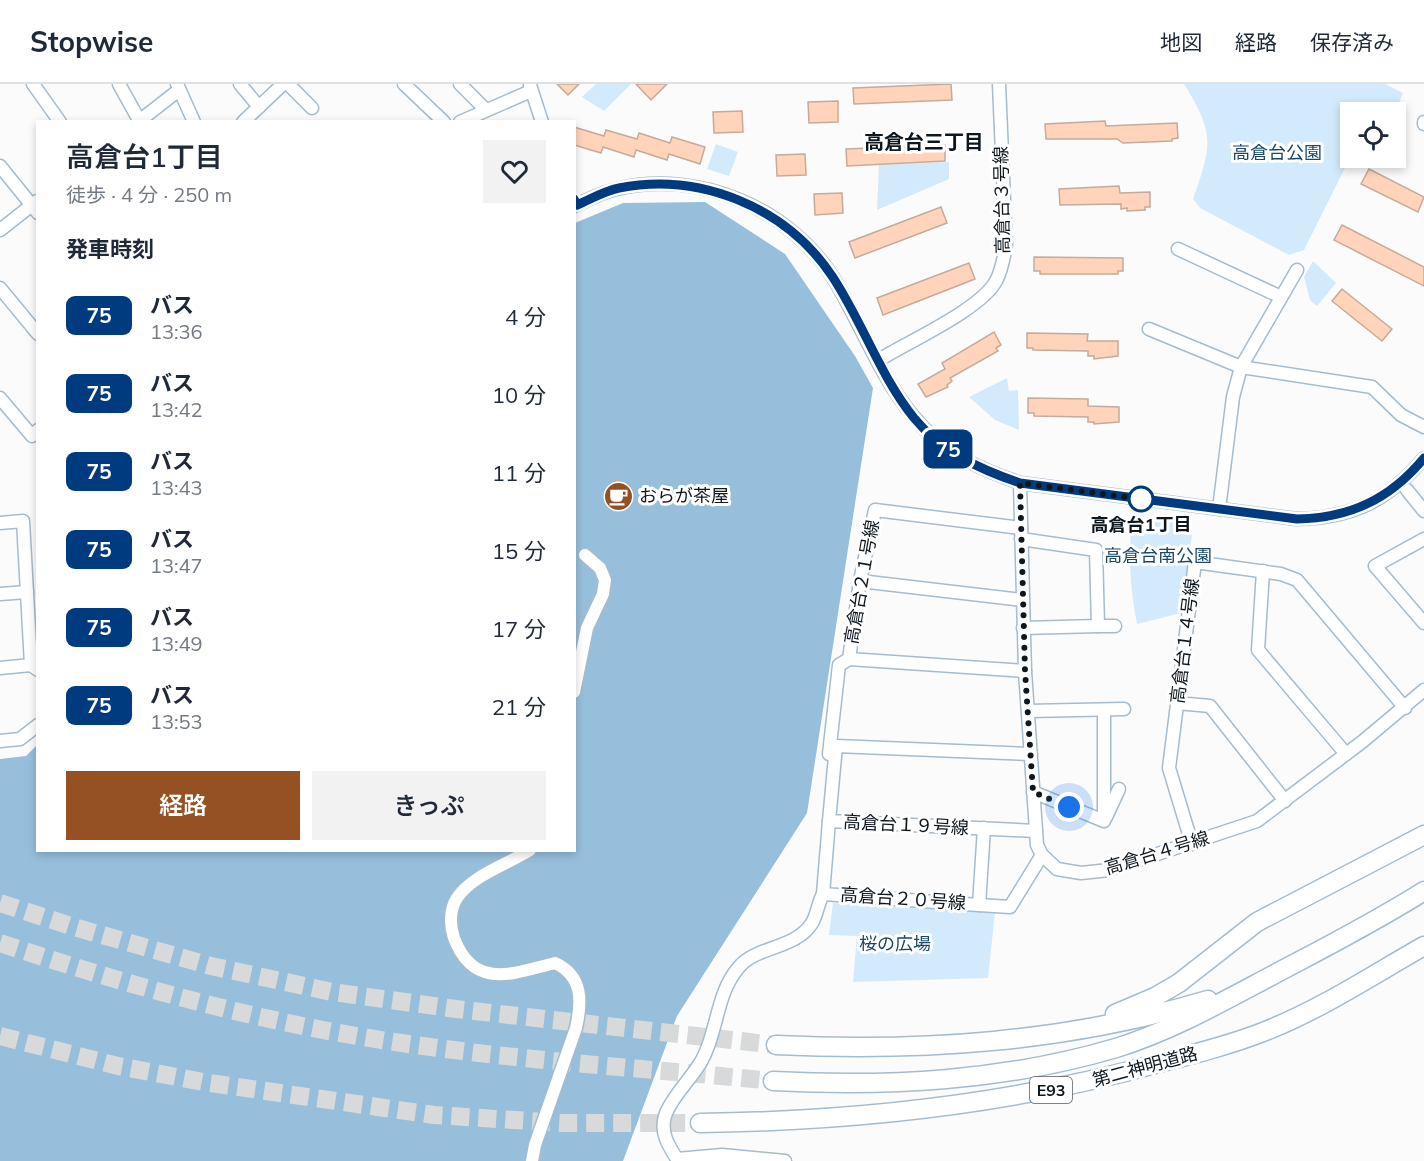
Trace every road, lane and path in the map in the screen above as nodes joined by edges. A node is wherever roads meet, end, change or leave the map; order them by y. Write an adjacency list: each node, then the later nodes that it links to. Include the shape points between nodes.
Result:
1 (33, 84): 14 (street)
2 (119, 84): 15 (street)
3 (240, 84): 11 (street)
4 (283, 84): 11 (street)
5 (288, 84): 12 (street)
6 (404, 84): 19 (street)
7 (460, 84): 13 (street)
8 (999, 84): 32 (street, 高倉台３号線, via 1006,245 999,274 995,283 969,307)
9 (178, 87): 16 (street); 17 (street)
10 (530, 88): 13 (street); 21 (street)
11 (259, 106): 18 (street)
12 (312, 108)
13 (486, 110): 20 (street)
14 (59, 120)
15 (138, 120)
16 (140, 120)
17 (193, 120)
18 (245, 120)
19 (442, 120)
20 (464, 120)
21 (541, 120)
22 (0, 165): 24 (street)
23 (576, 203): 32 (street, via 618,188 667,183 693,185 745,202 788,228 826,267)
24 (35, 206): 25 (street)
25 (0, 230)
26 (1178, 249): 29 (street)
27 (1297, 270): 29 (street)
28 (0, 288): 31 (street)
29 (1281, 297): 33 (street)
30 (1149, 329): 33 (street)
31 (36, 332)
32 (879, 360): 38 (street, via 906,407 933,438 984,471)
33 (1241, 367): 35 (street, via 1372,387 1401,415); 41 (street, via 1233,398)
34 (0, 398): 36 (street, via 32,436)
35 (1424, 427)
36 (36, 432)
37 (1424, 458): 41 (street, via 1398,486 1351,512 1297,519)
38 (1020, 483): 41 (street); 43 (street)
39 (1407, 490): 40 (street)
40 (1422, 508)
41 (1219, 509)
42 (0, 523): 48 (street, via 22,521)
43 (1021, 534): 47 (street, 高倉台２１号線, via 875,510); 50 (street); 52 (street, via 1096,550)
44 (1424, 539): 51 (street, via 1375,566)
45 (585, 555): 59 (street, via 600,568 605,580 603,594 587,628)
46 (1263, 571): 61 (street, 高倉台１４号線, via 1195,561); 62 (street, 高倉台１４号線, via 1297,580); 69 (street, via 1258,650)
47 (860, 581): 50 (street); 55 (street, 高倉台２１号線)
48 (27, 592): 49 (street); 57 (street)
49 (0, 594)
50 (1022, 600): 54 (street)
51 (1424, 623)
52 (1098, 626): 53 (street); 54 (street)
53 (1114, 626)
54 (1023, 628): 58 (street)
55 (849, 659): 58 (street, 高倉台２１号線); 70 (street, via 839,665 828,769)
56 (0, 668): 57 (street)
57 (34, 668)
58 (1025, 671): 65 (street)
59 (576, 682)
60 (1424, 690): 62 (street, 高倉台４号線)
61 (1178, 703): 73 (street, via 1210,706); 79 (street, 高倉台１４号線, via 1169,768)
62 (1405, 708): 69 (street, 高倉台４号線)
63 (1125, 709): 64 (street)
64 (1104, 710): 65 (street); 75 (street)
65 (1028, 711): 68 (street)
66 (36, 727): 67 (street, via 20,739)
67 (0, 741)
68 (1030, 754): 70 (street, 高倉台１９号線, via 836,746); 72 (street)
69 (1346, 754): 73 (street, 高倉台４号線)
70 (834, 769): 74 (street, 高倉台１９号線)
71 (1119, 789): 75 (street)
72 (1033, 792): 75 (street); 77 (street)
73 (1286, 801): 79 (street, 高倉台４号線, via 1257,821)
74 (830, 821): 76 (street, 高倉台１９号線); 83 (street, 高倉台２０号線)
75 (1104, 821)
76 (984, 828): 77 (street, 高倉台１９号線); 84 (street, 高倉台２０号線)
77 (1036, 831): 81 (street)
78 (1424, 835): 87 (highway, via 1257,922 1155,997 1105,1017)
79 (1192, 844): 81 (street, 高倉台４号線, via 1109,870 1081,873 1057,868)
80 (526, 852): 91 (street, via 479,879 457,898 450,927 461,952 477,970 510,975 555,963 569,970 575,981 578,1020)
81 (1042, 855): 84 (street, via 1010,907)
82 (1424, 891): 86 (highway, 第二神明道路 / E93, via 1362,929)
83 (823, 894): 84 (street, 高倉台２０号線); 92 (street, via 813,923 800,936 774,950 754,955 730,979 703,1058 666,1114 663,1137 677,1160 722,1155)
84 (980, 905)
85 (1424, 946): 90 (highway, 第二神明道路 / E93, via 1304,1015 1218,1047 1114,1076 1045,1091 892,1113)
86 (1272, 975): 87 (highway, 第二神明道路 / E93, via 1184,1006 1077,1031); 89 (highway, 第二神明道路 / E93, via 1172,1026 1117,1047 1055,1063 987,1076 921,1082 852,1085)
87 (1011, 1040): 88 (highway, 第二神明道路 / E93, via 862,1049)
88 (776, 1045)
89 (773, 1081)
90 (700, 1123)
91 (532, 1161)
92 (785, 1161)

